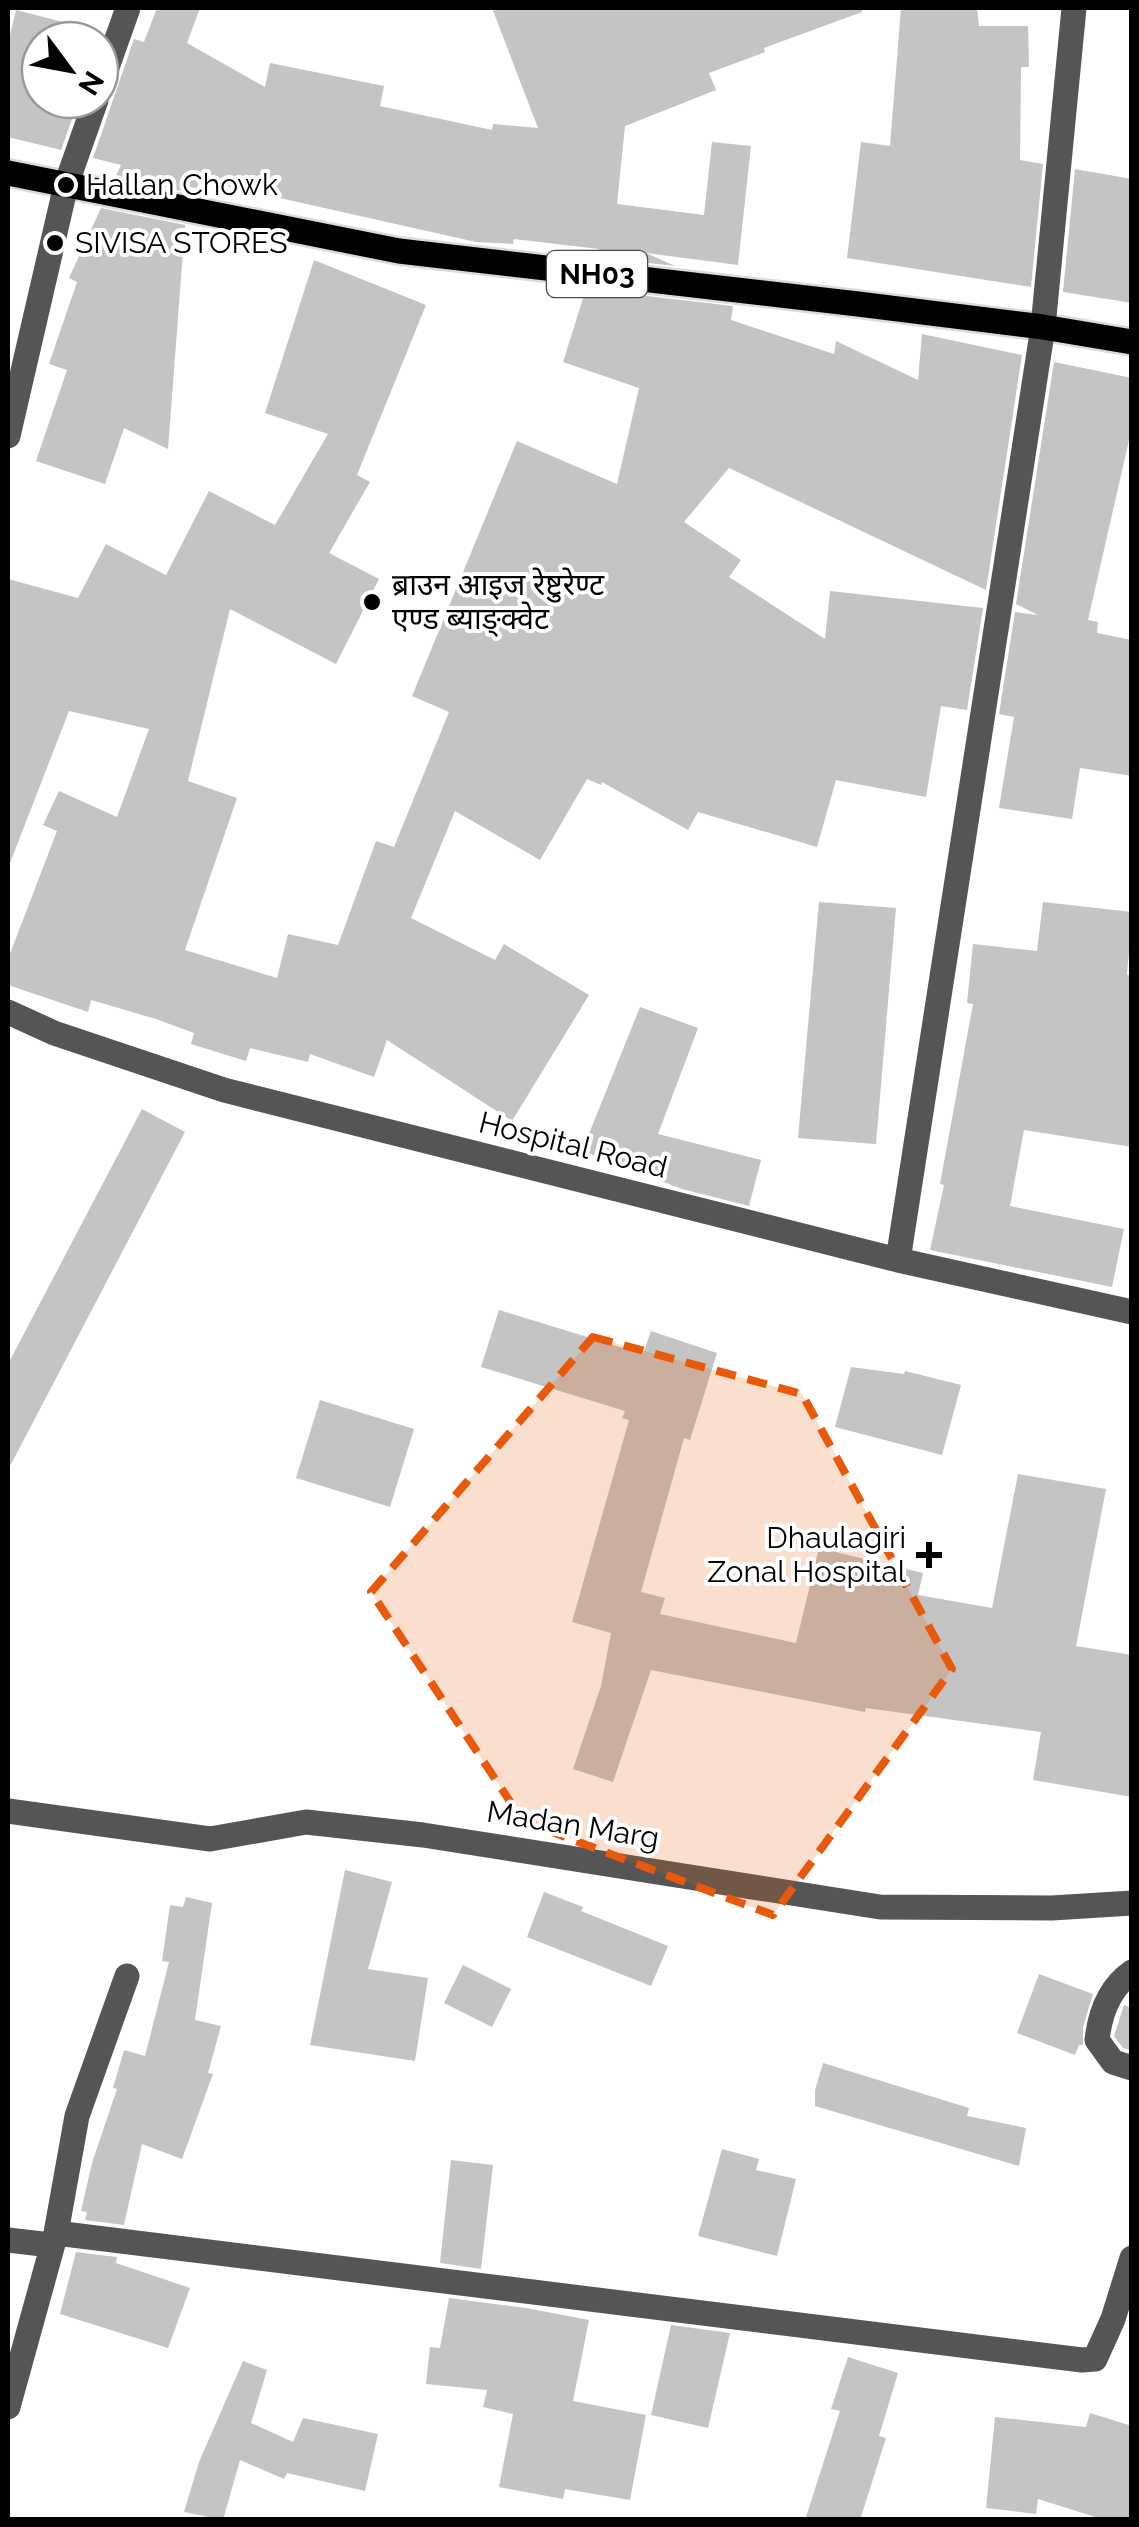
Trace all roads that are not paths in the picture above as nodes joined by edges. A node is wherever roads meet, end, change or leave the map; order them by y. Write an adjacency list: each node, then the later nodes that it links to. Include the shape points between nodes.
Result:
1 (1074, 8): 5 (street)
2 (89, 120): 4 (street)
3 (8, 173): 4 (main road, NH03)
4 (66, 186): 5 (main road, NH03, via 399,252); 7 (street)
5 (1042, 328): 6 (main road, NH03); 9 (street)
6 (1132, 342)
7 (8, 436)
8 (8, 1012): 9 (street, Hospital Road, via 54,1034 224,1090)
9 (898, 1260): 10 (street, Hospital Road)
10 (1132, 1312)
11 (8, 1811): 12 (street, Madan Marg, via 210,1840 306,1822 880,1907)
12 (1132, 1903)
13 (1132, 1972): 15 (street, via 1103,2008 1097,2040 1112,2062)
14 (127, 1976): 16 (street, via 77,2116)
15 (1132, 2068)
16 (54, 2239): 17 (street); 18 (street, via 1082,2360 1095,2359); 19 (street)
17 (8, 2240)
18 (1132, 2258)
19 (8, 2407)

